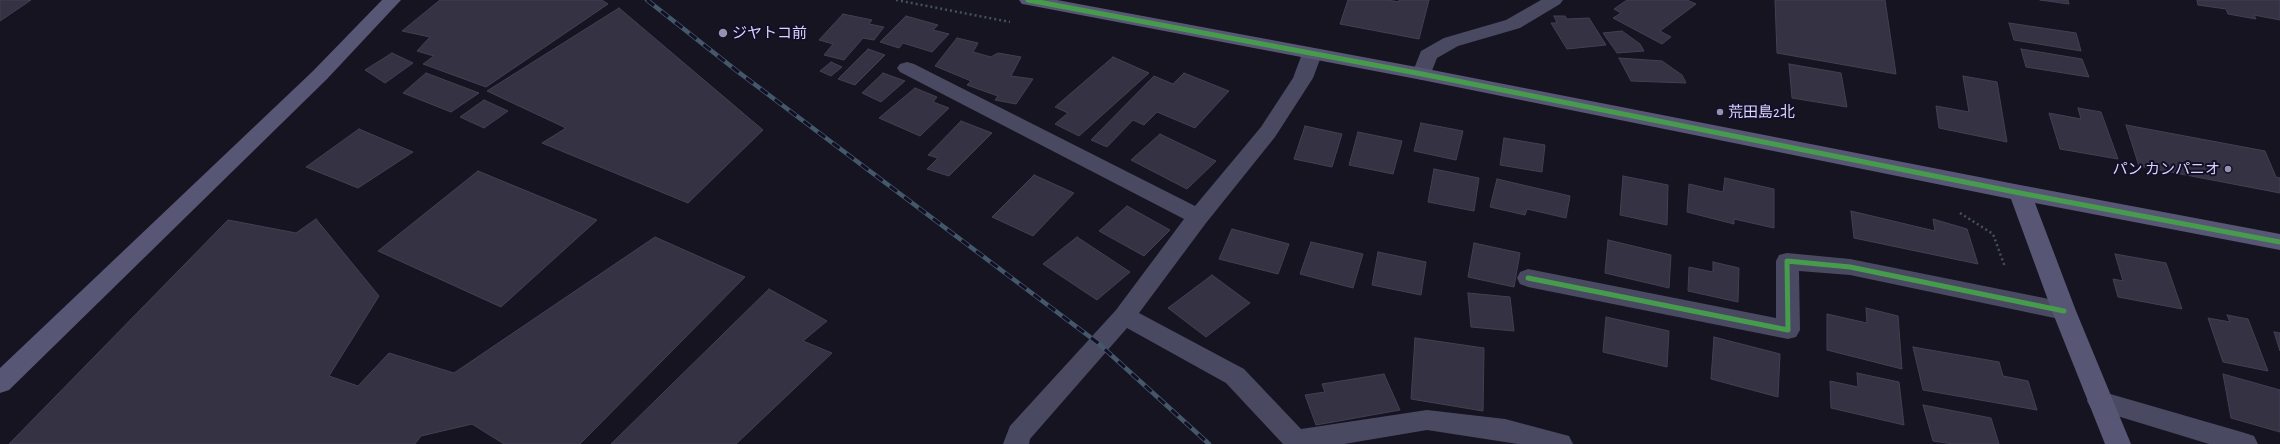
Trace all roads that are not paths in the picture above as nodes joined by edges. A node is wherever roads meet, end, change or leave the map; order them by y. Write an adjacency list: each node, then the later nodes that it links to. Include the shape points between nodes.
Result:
1 (392, 0): 13 (street, via 320,75)
2 (1028, 0): 4 (street)
3 (1554, 0): 6 (street, via 1513,24 1451,42 1428,55)
4 (1312, 54): 6 (street); 8 (street, via 1303,78 1268,132)
5 (907, 68): 8 (street)
6 (1422, 74): 7 (street)
7 (2020, 193): 9 (street); 11 (street)
8 (1198, 217): 12 (street)
9 (2280, 242)
10 (1528, 278): 11 (street, via 1788,330 1787,262 1850,267)
11 (2064, 311): 14 (street)
12 (1124, 316): 15 (street, via 1019,434); 16 (street, via 1235,376 1296,441 1427,420 1505,430)
13 (0, 383)
14 (2100, 401): 17 (street); 18 (street)
15 (1016, 444)
16 (1560, 444)
17 (2118, 444)
18 (2245, 444)

